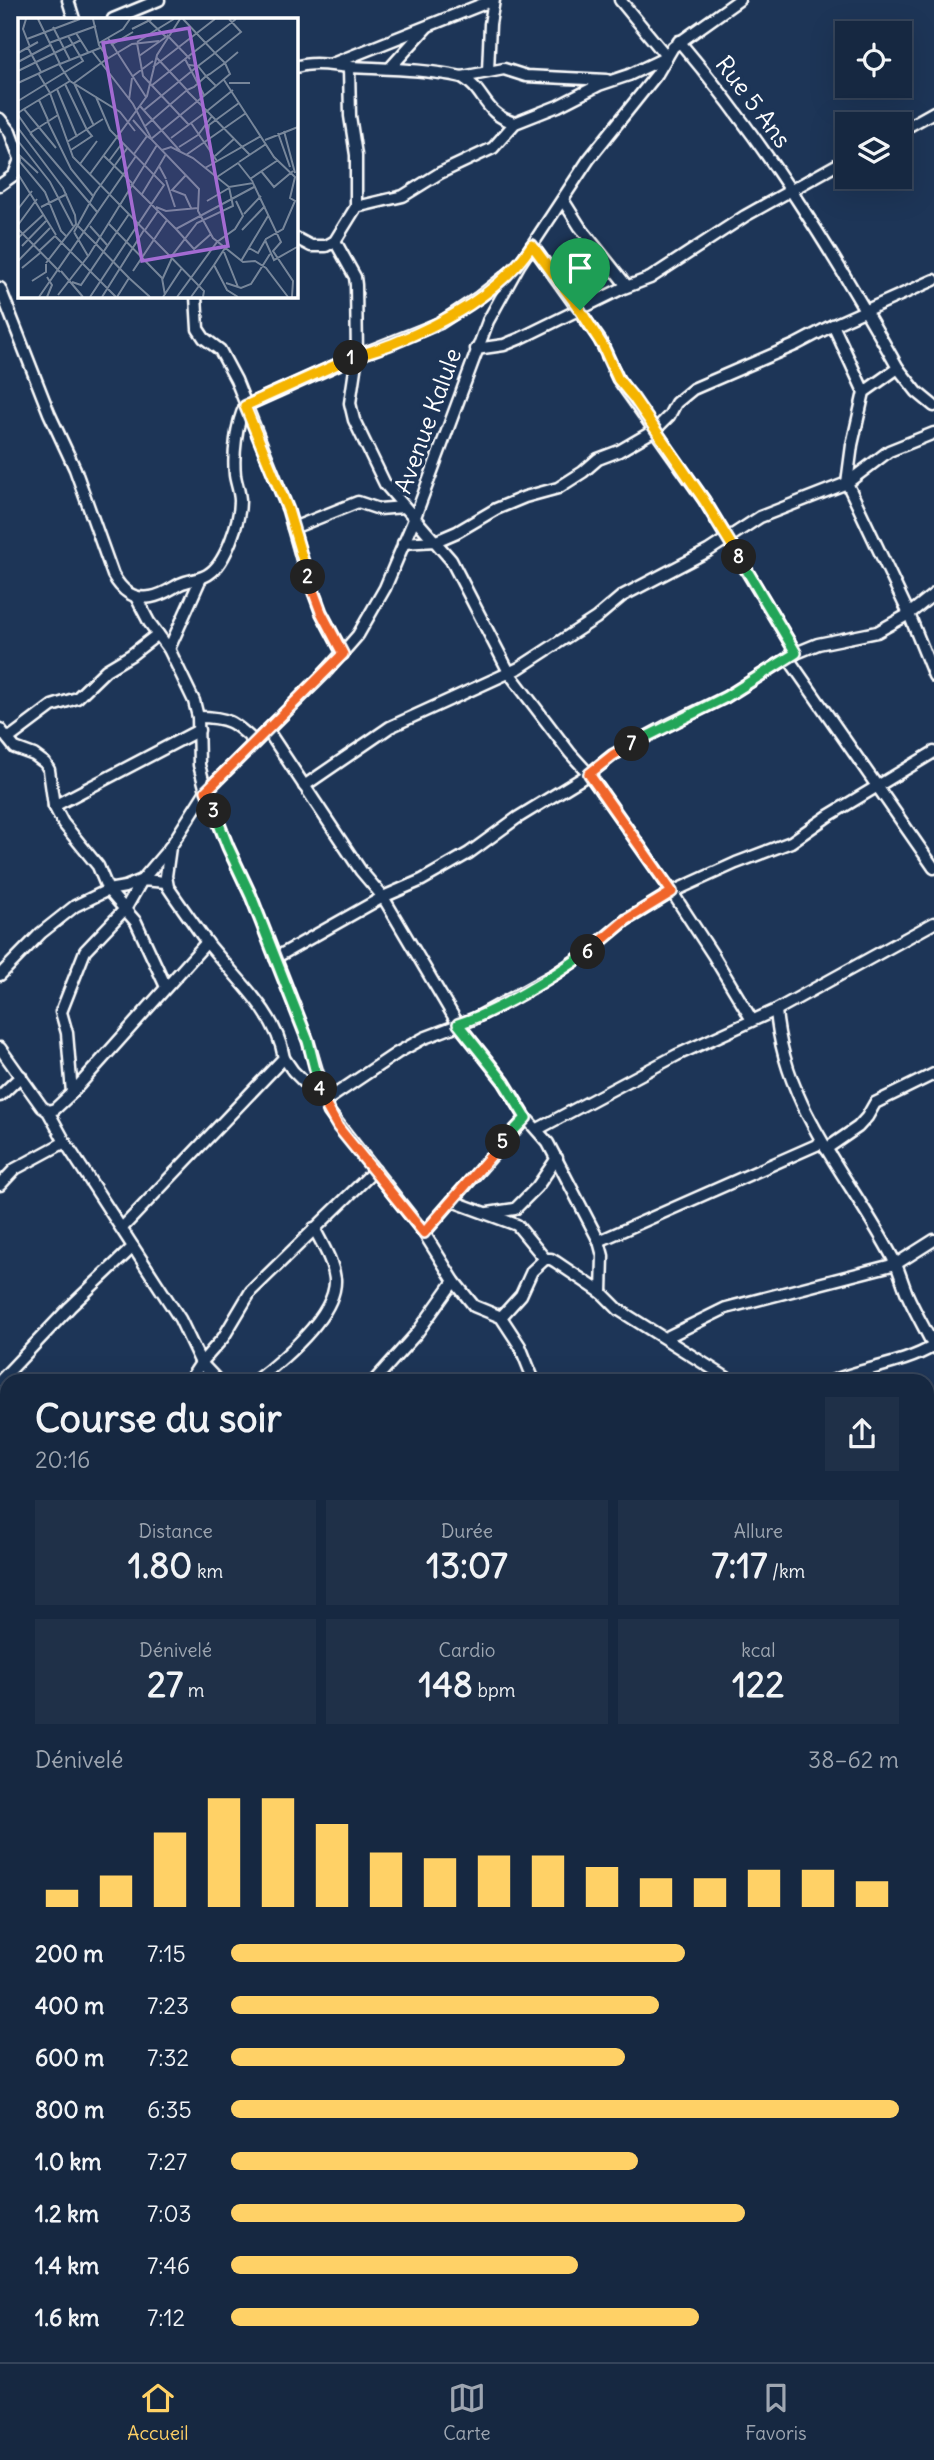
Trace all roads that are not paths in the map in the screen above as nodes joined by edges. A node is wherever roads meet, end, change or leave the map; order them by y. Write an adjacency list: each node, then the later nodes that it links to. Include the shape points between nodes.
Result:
1 (68, 0): 6 (street)
2 (159, 0): 7 (street)
3 (493, 0): 8 (street); 15 (street)
4 (620, 0): 10 (street)
5 (739, 0): 9 (street, Avenue Kalule)
6 (74, 18)
7 (115, 18)
8 (430, 23): 11 (street); 14 (street)
9 (679, 41): 10 (street, Avenue Kalule); 26 (street, Rue 5 Ans)
10 (667, 57): 17 (street); 27 (street, Avenue Kalule, via 589,159)
11 (331, 64): 12 (street); 13 (street)
12 (298, 66)
13 (349, 67): 14 (street); 28 (street)
14 (390, 68): 16 (street)
15 (488, 71): 16 (street); 17 (street)
16 (462, 77): 20 (street, via 499,118)
17 (611, 80): 20 (street)
18 (934, 112): 21 (street)
19 (0, 119): 22 (street)
20 (515, 123): 28 (street, via 492,148 403,196)
21 (912, 124)
22 (18, 153)
23 (18, 165): 25 (street)
24 (835, 166): 26 (street)
25 (3, 183)
26 (791, 190): 34 (street, via 650,278); 37 (street, Rue 5 Ans)
27 (564, 200): 31 (street, Avenue Kalule); 34 (street)
28 (356, 207): 30 (street)
29 (298, 239): 30 (street, via 311,246)
30 (335, 241): 41 (street, via 355,277)
31 (532, 245): 32 (street, Avenue Kalule); 38 (street)
32 (519, 265): 40 (street, Avenue Kalule); 41 (street, via 450,318)
33 (934, 280): 37 (street)
34 (628, 286): 38 (street)
35 (0, 288): 57 (street, via 113,575 119,586)
36 (196, 298): 44 (street, via 198,329 220,350)
37 (866, 309): 39 (street); 42 (street, Rue 5 Ans)
38 (580, 310): 40 (street, via 504,345); 46 (street, via 618,379)
39 (833, 325): 43 (street); 46 (street, via 693,389)
40 (476, 349): 50 (street, Avenue Kalule)
41 (357, 356): 44 (street); 49 (street, via 351,412 385,484)
42 (898, 368): 43 (street); 45 (street, Rue 5 Ans)
43 (864, 392): 48 (street)
44 (245, 406): 51 (street); 55 (street, via 235,456 240,507 228,552)
45 (934, 406)
46 (655, 430): 52 (street); 53 (street, via 598,459 558,488 496,509)
47 (934, 433): 48 (street, via 890,451)
48 (847, 483): 52 (street, via 760,517); 58 (street)
49 (404, 507): 50 (street); 51 (street, via 379,509 358,502)
50 (415, 517): 53 (street); 54 (street, Avenue Kalule)
51 (293, 528): 61 (street, via 321,612)
52 (728, 540): 62 (street); 63 (street, via 622,596)
53 (436, 541): 54 (street); 63 (street, via 451,560)
54 (403, 543): 61 (street, Avenue Kalule, via 371,617)
55 (201, 578): 57 (street, via 162,595); 60 (street)
56 (934, 594): 58 (street)
57 (136, 597): 59 (street)
58 (909, 614): 62 (street, via 877,632 818,644); 64 (street)
59 (158, 634): 60 (street); 69 (street, via 106,670 77,698 52,706)
60 (169, 649): 65 (street)
61 (343, 654): 68 (street, Avenue Kalule)
62 (792, 655): 72 (street, via 716,702 622,750); 74 (street)
63 (510, 674): 72 (street); 73 (street, via 390,727)
64 (934, 676)
65 (198, 717): 67 (street); 70 (street, via 233,721)
66 (0, 729): 69 (street)
67 (199, 730): 75 (street); 76 (street)
68 (268, 731): 70 (street, Avenue Kalule); 73 (street)
69 (8, 739): 76 (street, via 15,748 45,763)
70 (255, 742): 75 (street, Avenue Kalule)
71 (934, 752): 74 (street)
72 (589, 774): 82 (street); 83 (street, via 469,853)
73 (304, 786): 83 (street)
74 (876, 786): 78 (street); 82 (street, via 791,842)
75 (206, 791): 77 (street, Avenue Kalule); 87 (street)
76 (54, 806): 81 (street, via 98,866)
77 (170, 846): 79 (street, Avenue Kalule); 80 (street)
78 (934, 868)
79 (142, 880): 80 (street); 81 (street); 84 (street, Avenue Kalule)
80 (166, 882): 86 (street)
81 (108, 890): 84 (street); 88 (street, via 75,906)
82 (672, 892): 91 (street); 92 (street, via 555,974)
83 (383, 897): 87 (street); 92 (street)
84 (126, 908): 89 (street); 97 (street, Avenue Kalule, via 85,951 61,1012)
85 (934, 923): 90 (street)
86 (207, 942): 89 (street); 94 (street, via 254,997)
87 (275, 958): 99 (street, via 308,1041)
88 (0, 975)
89 (166, 987): 97 (street)
90 (776, 1010): 91 (street); 104 (street, via 778,1038 792,1084)
91 (752, 1020): 102 (street)
92 (458, 1024): 99 (street, via 397,1053); 101 (street)
93 (0, 1048): 96 (street)
94 (284, 1058): 99 (street); 112 (street)
95 (934, 1074): 104 (street, via 874,1103 858,1126)
96 (21, 1076): 98 (street); 100 (street)
97 (72, 1093): 100 (street)
98 (0, 1096)
99 (324, 1102): 106 (street, via 338,1127)
100 (48, 1111): 103 (street)
101 (526, 1118): 102 (street); 108 (street)
102 (538, 1129): 105 (street)
103 (65, 1142): 107 (street, via 15,1169); 112 (street)
104 (824, 1146): 116 (street); 119 (street)
105 (556, 1158): 109 (street, via 537,1188); 116 (street)
106 (375, 1170): 113 (street); 114 (street)
107 (0, 1185)
108 (452, 1202): 110 (street); 114 (street)
109 (514, 1209): 110 (street); 111 (street)
110 (484, 1213): 111 (street)
111 (517, 1226): 118 (street)
112 (122, 1228): 117 (street)
113 (314, 1228): 125 (street, via 251,1291 223,1338); 129 (street, via 332,1267 335,1282 330,1300 306,1334)
114 (424, 1233): 120 (street)
115 (934, 1240): 119 (street)
116 (598, 1241): 121 (street, via 603,1256)
117 (133, 1247): 125 (street, via 180,1319); 126 (street)
118 (545, 1259): 121 (street); 122 (street)
119 (896, 1264): 123 (street, via 726,1308); 124 (street)
120 (454, 1282): 122 (street, via 474,1306); 130 (street)
121 (602, 1293): 123 (street, via 619,1310)
122 (501, 1317): 131 (street)
123 (665, 1338): 132 (street)
124 (934, 1346): 133 (street, via 890,1366)
125 (201, 1363): 127 (street); 128 (street)
126 (6, 1374)
127 (194, 1374)
128 (211, 1374)
129 (264, 1374)
130 (380, 1374)
131 (531, 1374)
132 (721, 1374)
133 (848, 1374)

